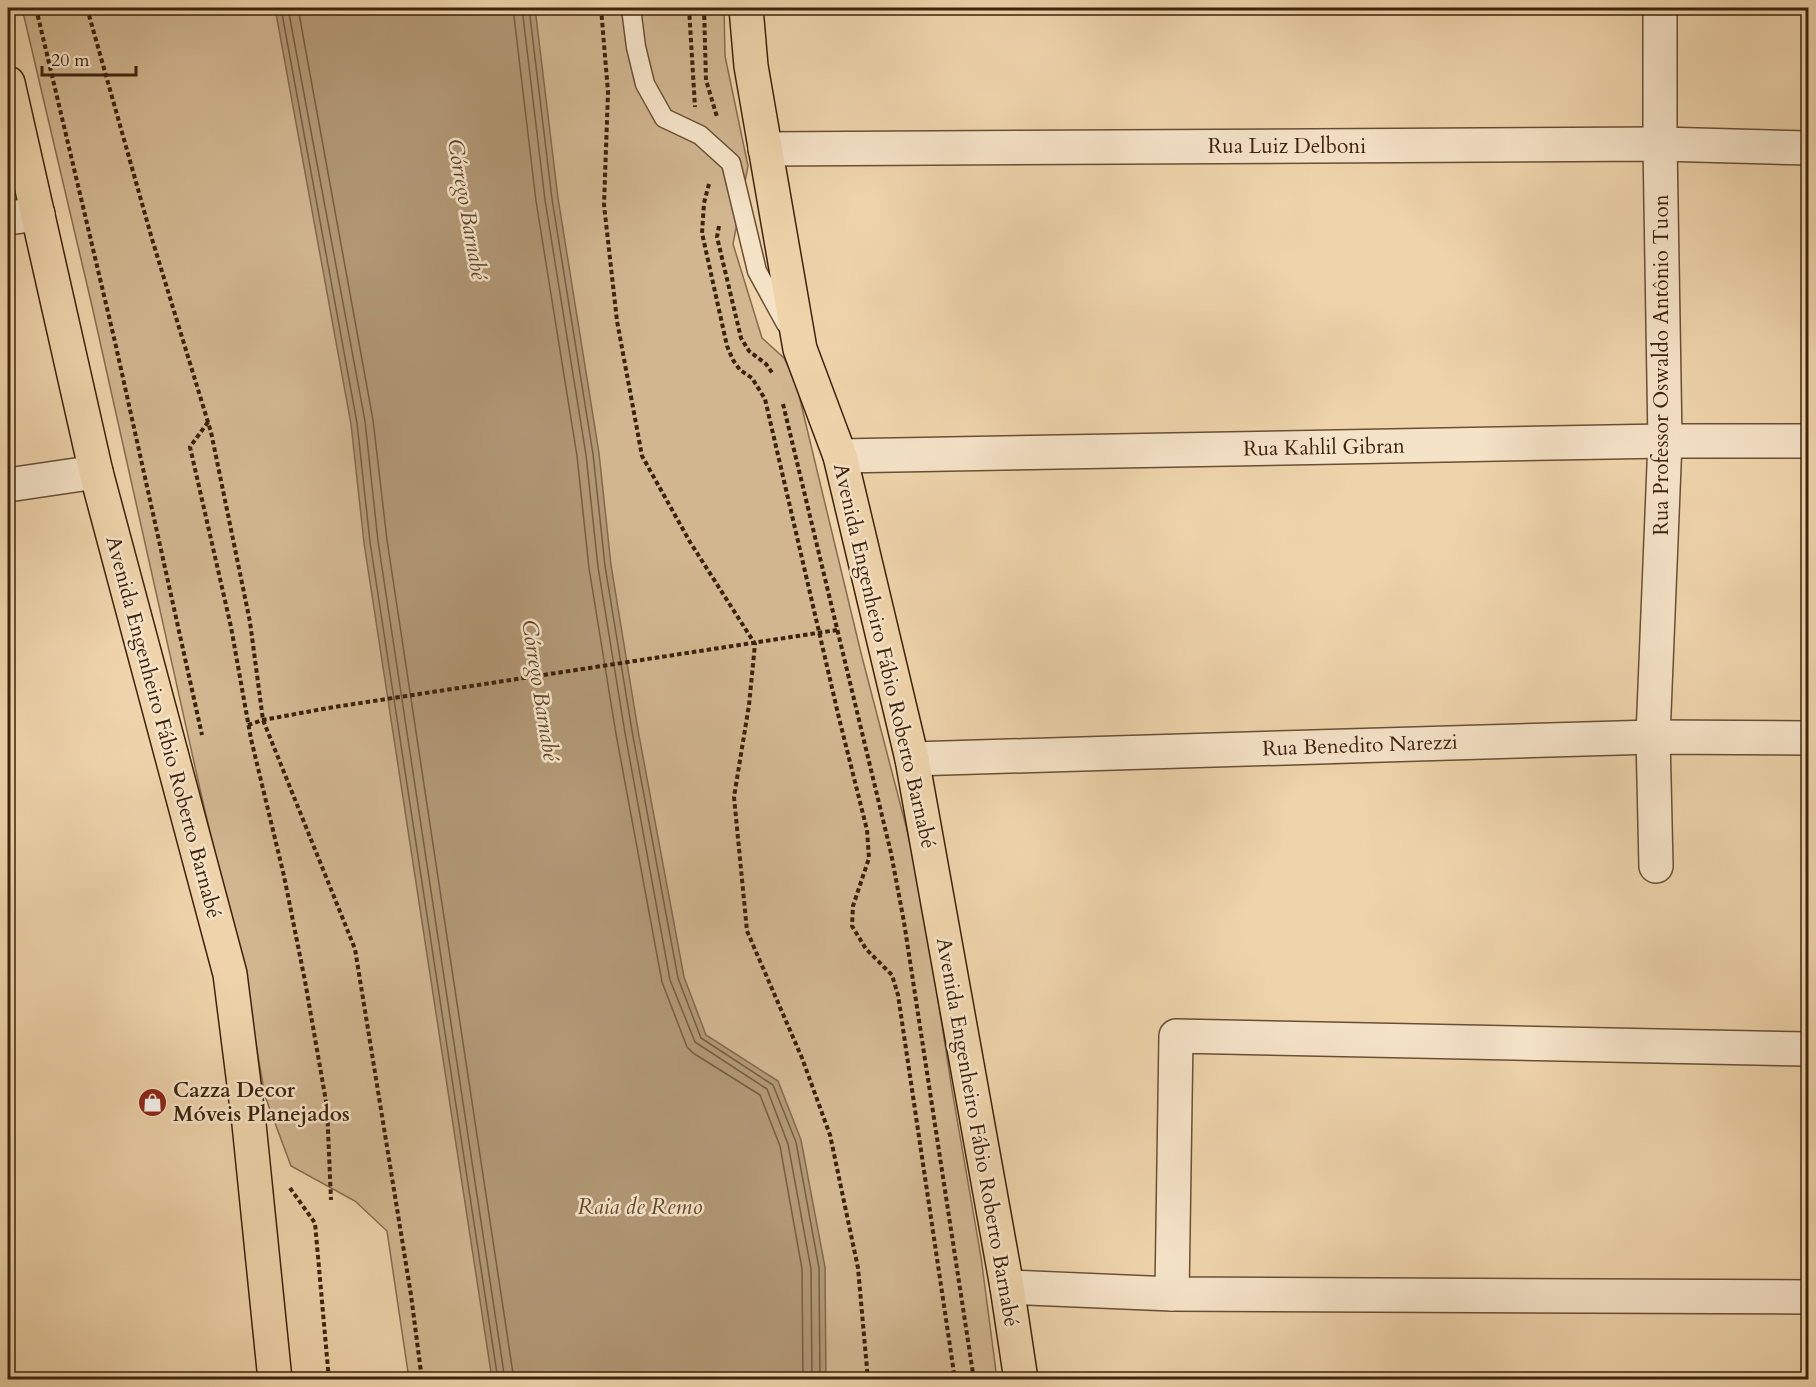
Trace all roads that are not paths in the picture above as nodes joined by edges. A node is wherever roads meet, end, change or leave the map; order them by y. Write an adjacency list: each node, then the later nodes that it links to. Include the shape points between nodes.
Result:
1 (631, 8): 9 (lane, via 645,84 664,118 700,135 730,163 757,271)
2 (746, 8): 7 (main road, Avenida Engenheiro Fábio Roberto Barnabé)
3 (1660, 8): 5 (street, Rua Professor Oswaldo Antônio Tuon)
4 (8, 83): 8 (main road, Avenida Engenheiro Fábio Roberto Barnabé)
5 (1660, 144): 6 (street, Rua Luiz Delboni); 7 (street, Rua Luiz Delboni); 10 (street, Rua Professor Oswaldo Antônio Tuon)
6 (1809, 148)
7 (765, 149): 9 (main road, Avenida Engenheiro Fábio Roberto Barnabé)
8 (23, 216): 13 (main road, Avenida Engenheiro Fábio Roberto Barnabé)
9 (800, 349): 12 (main road, Avenida Engenheiro Fábio Roberto Barnabé)
10 (1665, 441): 11 (street, Rua Kahlil Gibran); 12 (street, Rua Kahlil Gibran); 15 (street, Rua Professor Oswaldo Antônio Tuon)
11 (1809, 441)
12 (840, 456): 17 (main road, Avenida Engenheiro Fábio Roberto Barnabé)
13 (96, 472): 14 (street); 23 (main road, Avenida Engenheiro Fábio Roberto Barnabé, via 230,974)
14 (8, 485)
15 (1653, 737): 16 (street, Rua Benedito Narezzi); 17 (street, Rua Benedito Narezzi); 18 (street, Rua Professor Oswaldo Antônio Tuon)
16 (1809, 738)
17 (912, 759): 20 (main road, Avenida Engenheiro Fábio Roberto Barnabé)
18 (1656, 866)
19 (1809, 1049): 21 (street, via 1176,1036)
20 (1007, 1287): 21 (street); 24 (main road, Avenida Engenheiro Fábio Roberto Barnabé)
21 (1172, 1294): 22 (street)
22 (1809, 1298)
23 (274, 1380)
24 (1021, 1380)

